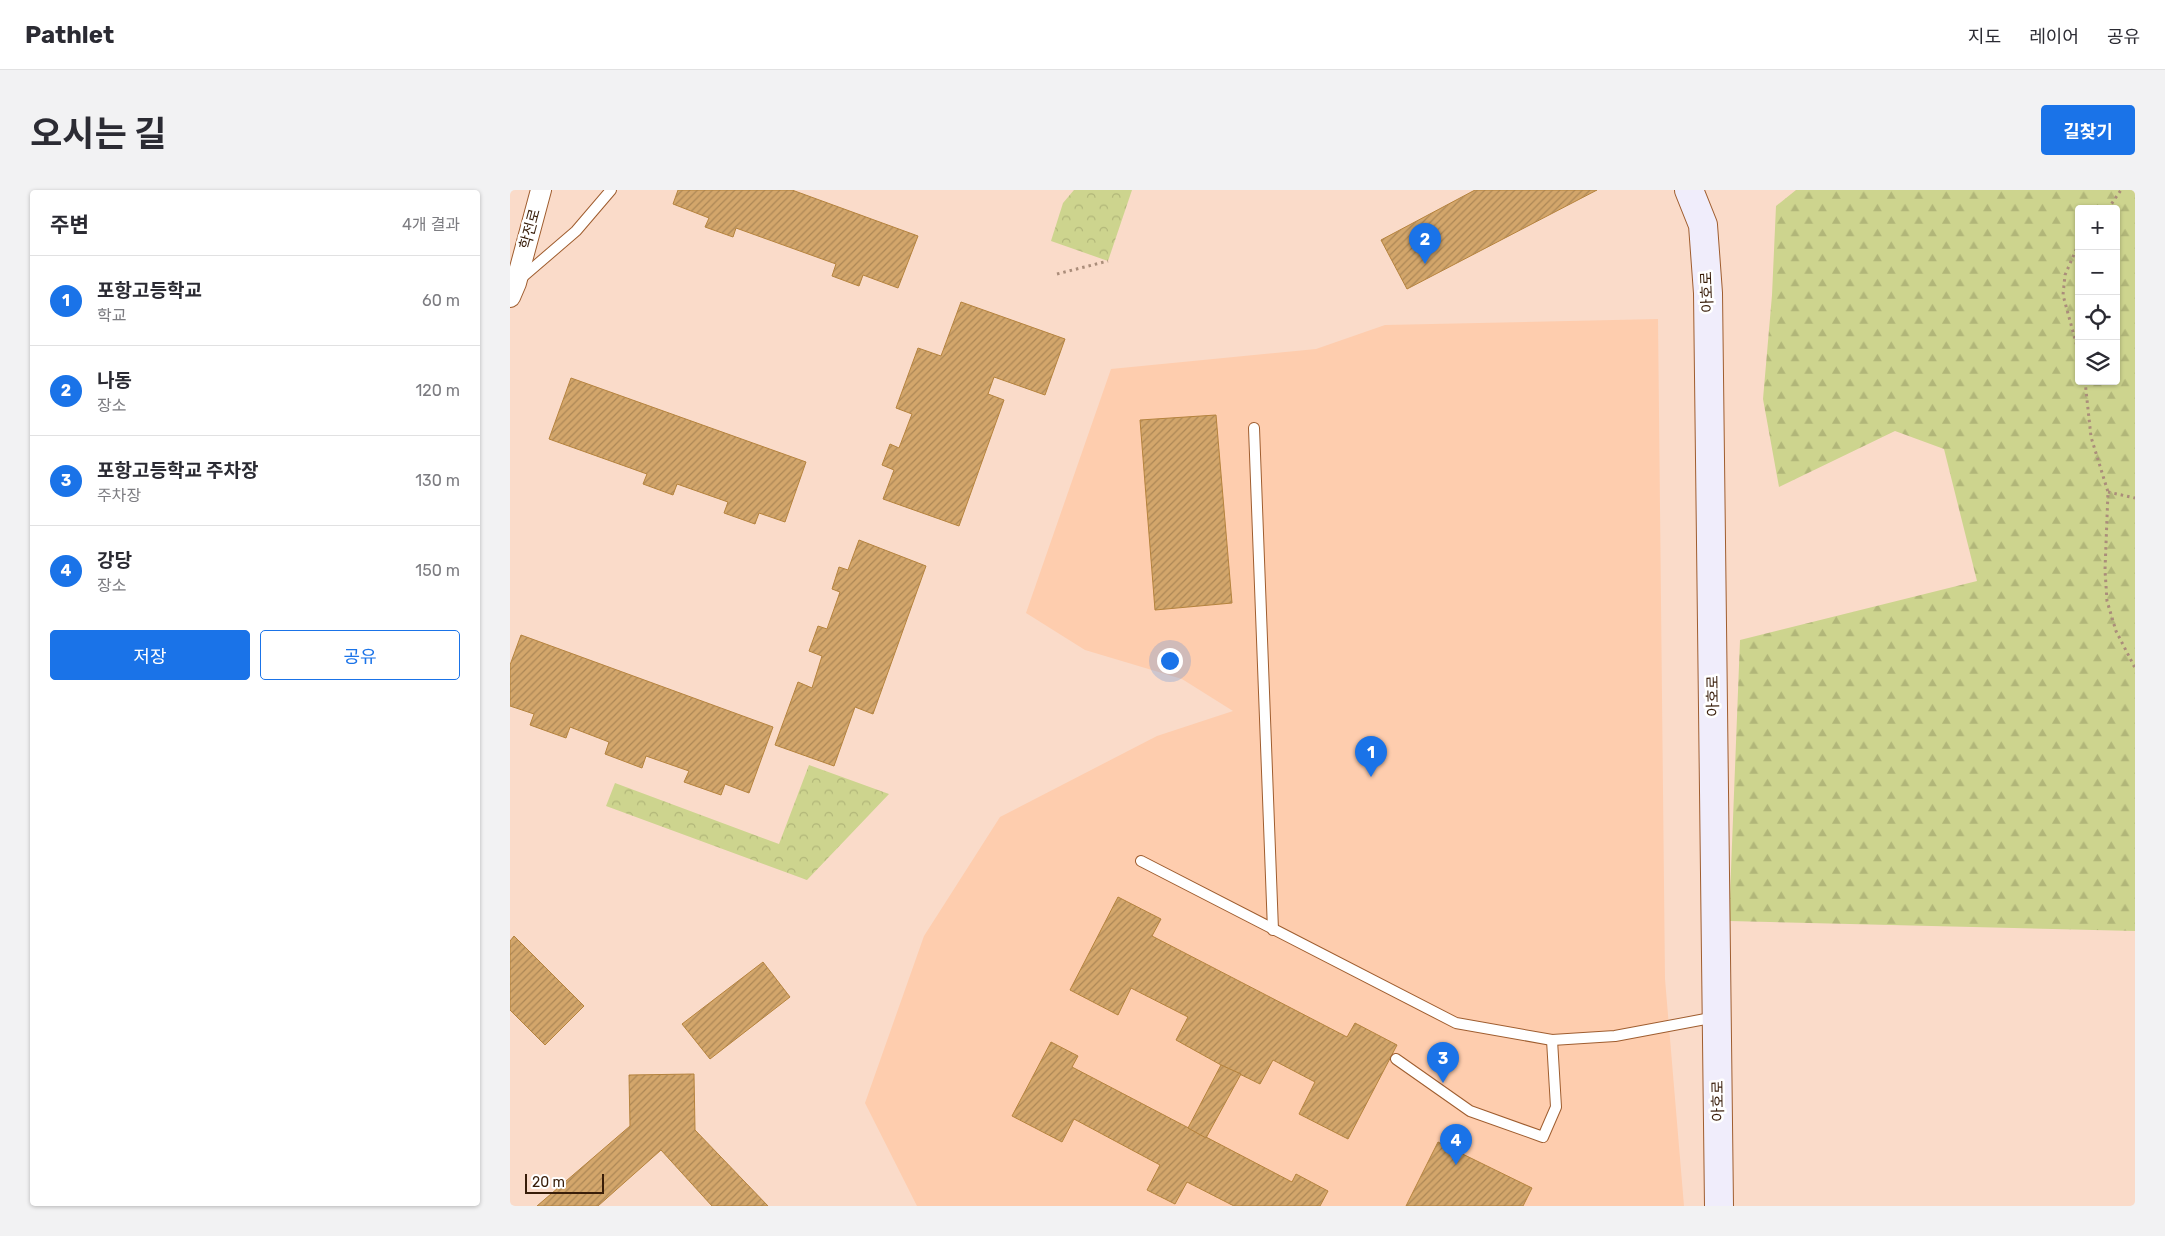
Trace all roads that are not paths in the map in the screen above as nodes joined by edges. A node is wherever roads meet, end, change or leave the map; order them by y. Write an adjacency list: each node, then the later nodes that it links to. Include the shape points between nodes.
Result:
1 (541, 190): 4 (street, 학전로)
2 (611, 190): 4 (lane, via 576,231)
3 (1689, 190): 8 (main road, 아호로, via 1703,225 1708,292)
4 (513, 290)
5 (1254, 428): 7 (lane)
6 (1141, 862): 7 (lane)
7 (1273, 930): 9 (lane, via 1456,1023)
8 (1717, 1017): 9 (lane, via 1615,1036); 11 (main road, 아호로)
9 (1552, 1040): 10 (lane, via 1556,1107 1543,1137 1470,1111)
10 (1396, 1059)
11 (1719, 1206)

